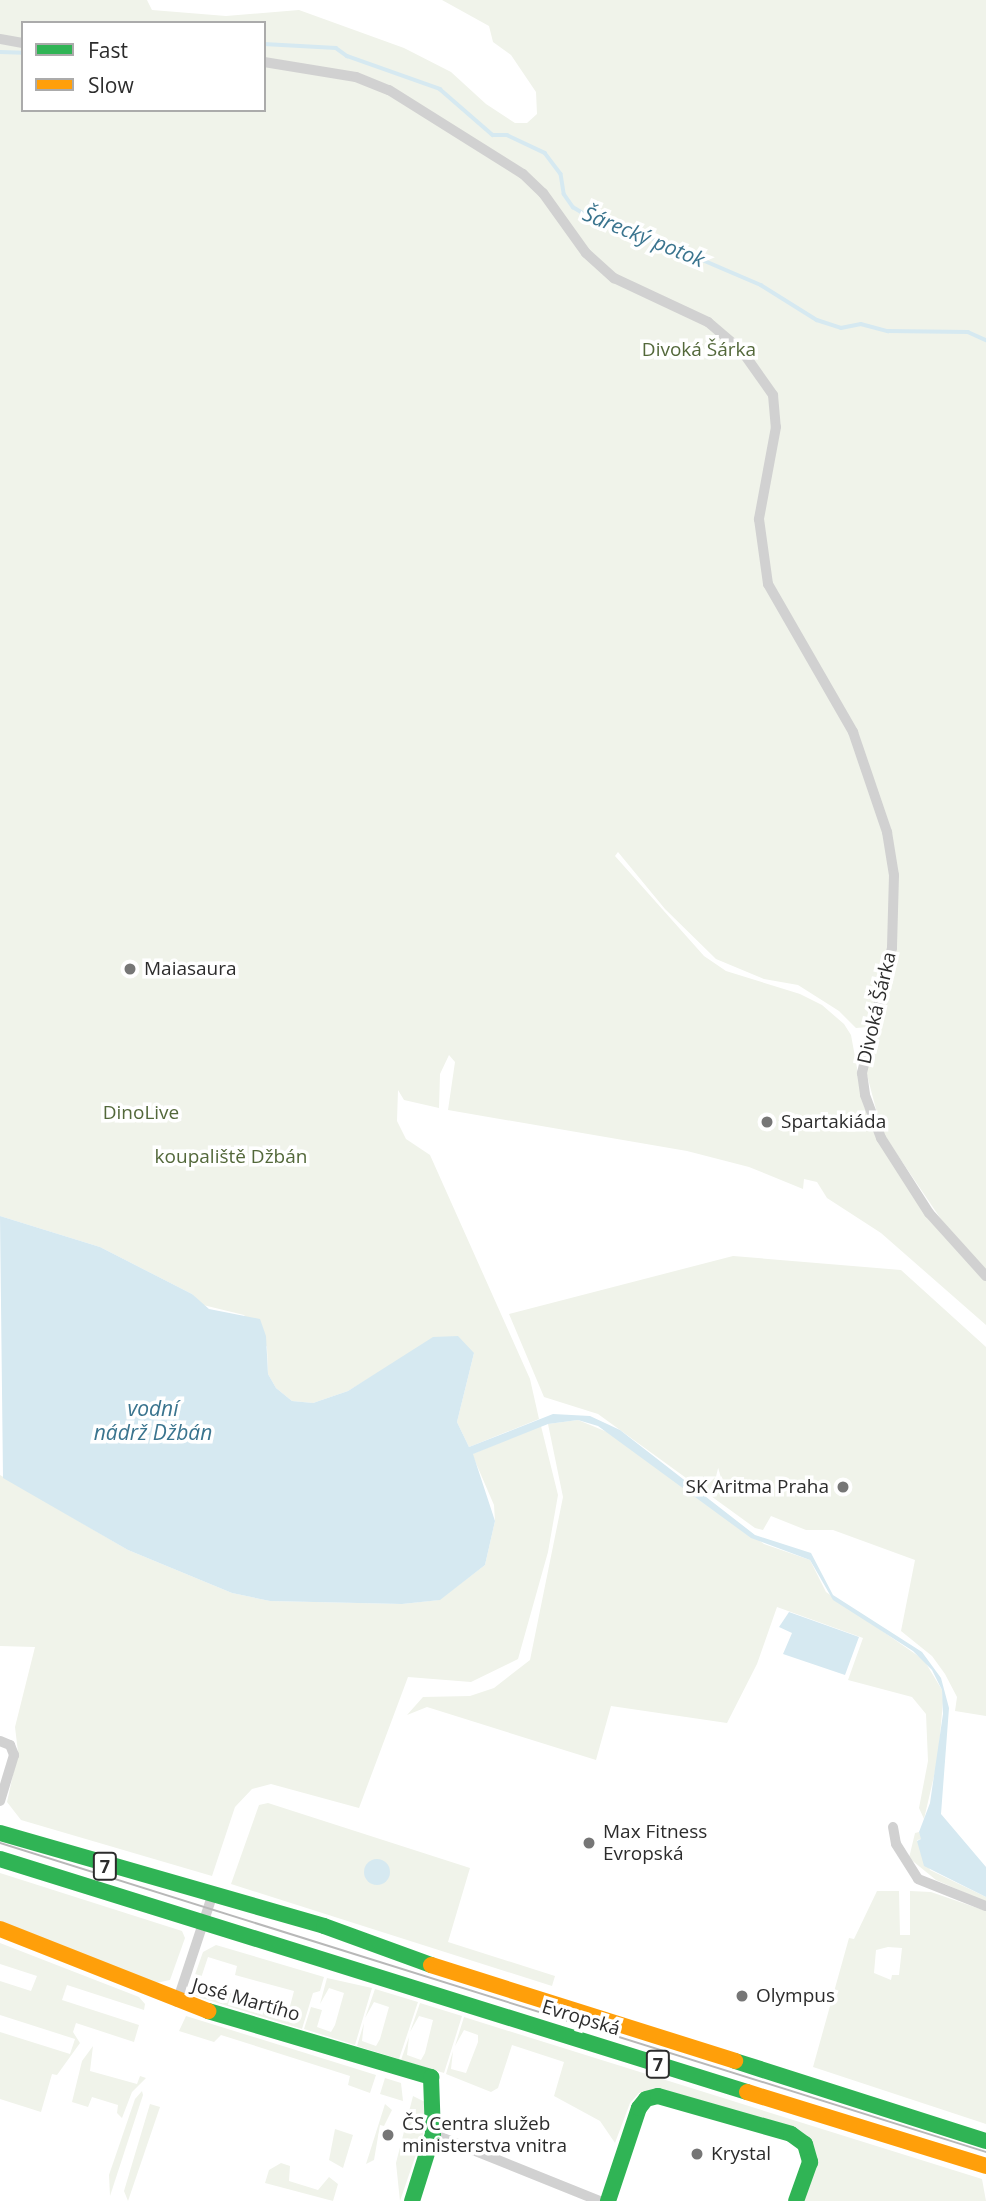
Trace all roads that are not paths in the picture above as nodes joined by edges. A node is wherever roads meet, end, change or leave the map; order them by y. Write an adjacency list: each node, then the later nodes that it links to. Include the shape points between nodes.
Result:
1 (0, 39): 2 (street)
2 (21, 43)
3 (266, 62): 4 (street, Divoká Šárka, via 356,77 389,90 523,174 543,193 586,253 614,278 708,322 742,351 773,395 776,427 759,519 768,584 853,732 887,832 894,875 892,948 862,1073 865,1095 881,1138 929,1213)
4 (986, 1276)
5 (0, 1741): 6 (street, via 10,1745 13,1755)
6 (0, 1801)
7 (892, 1827): 11 (street, via 896,1844 918,1879)
8 (0, 1833): 10 (main road, Evropská / 7)
9 (0, 1859): 12 (main road, Evropská / 7)
10 (213, 1893): 12 (street); 16 (main road, Evropská / 7)
11 (986, 1906)
12 (203, 1924): 14 (street); 17 (main road, Evropská / 7)
13 (0, 1929): 14 (main road, José Martího)
14 (177, 2002): 15 (main road, José Martího, via 431,2077)
15 (433, 2134): 18 (main road, José Martího); 19 (street)
16 (986, 2141)
17 (986, 2166)
18 (412, 2201)
19 (600, 2201)
20 (608, 2201): 21 (main road, via 639,2108 646,2099 658,2096 791,2134 805,2144 810,2162)
21 (796, 2201)

